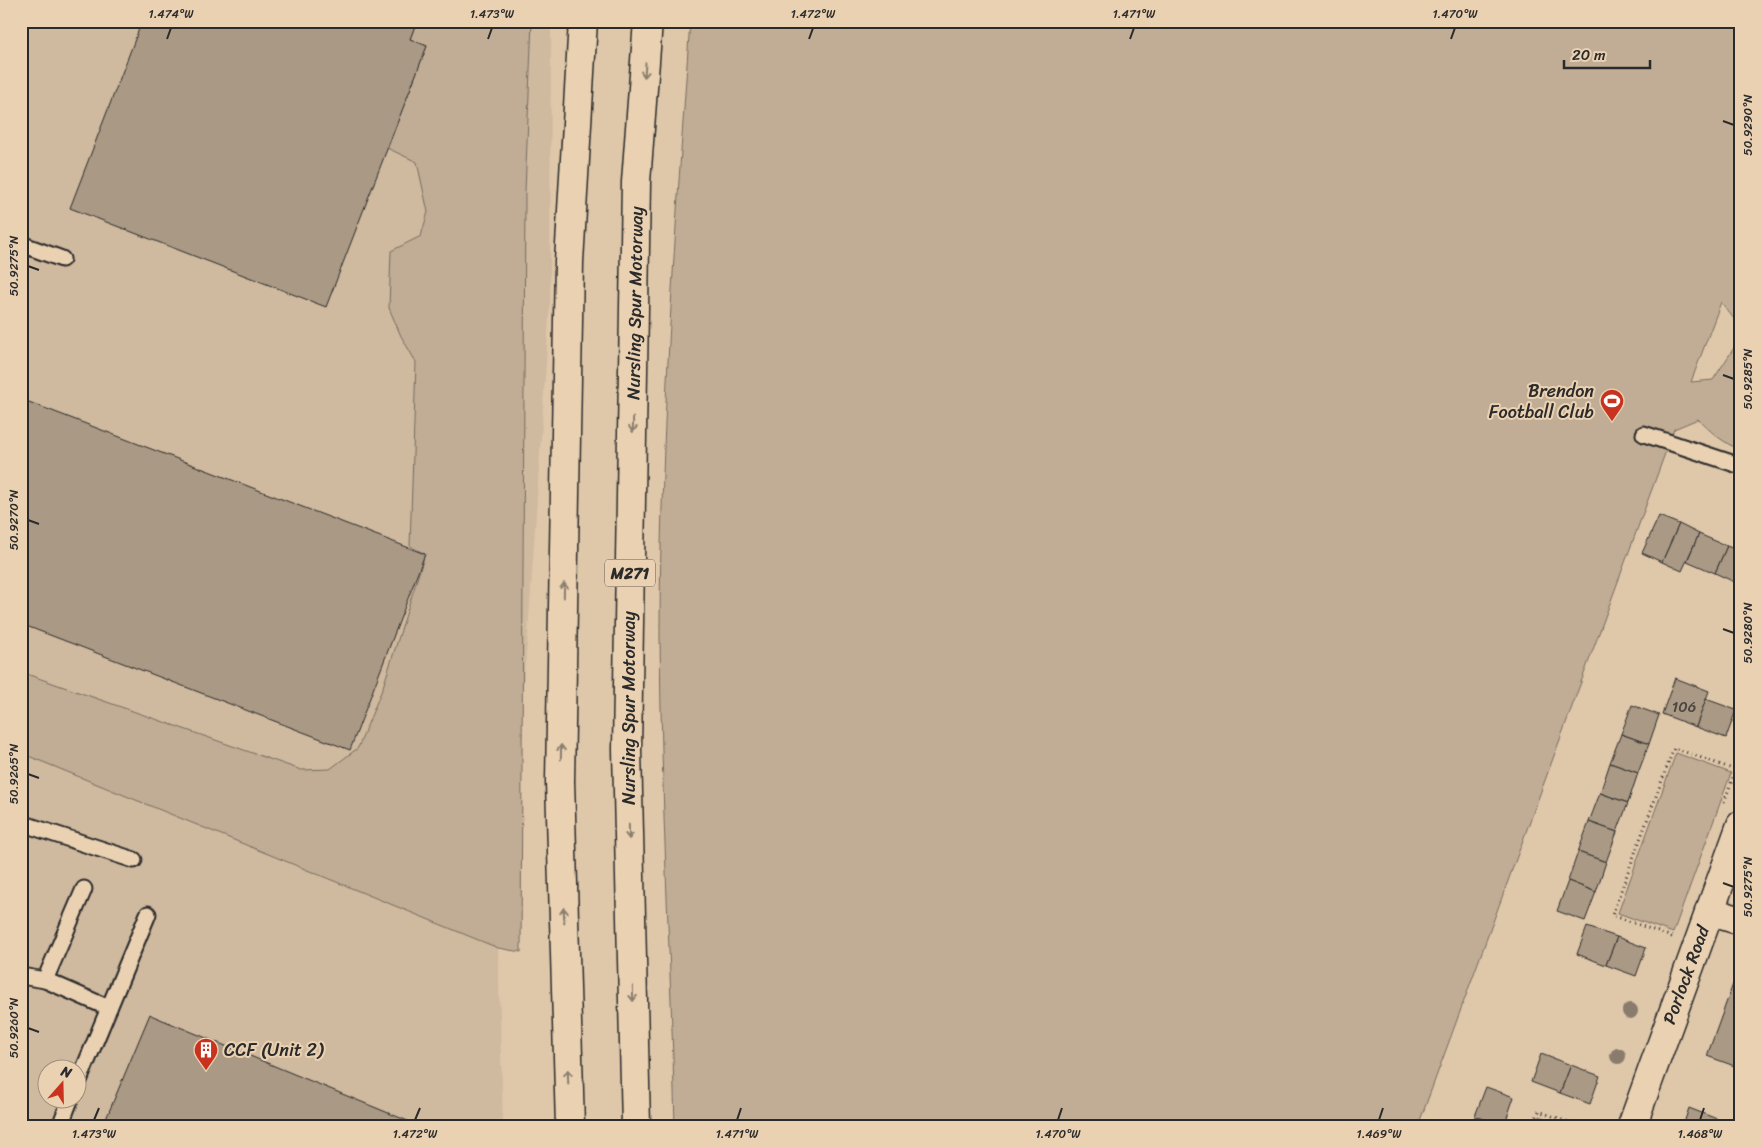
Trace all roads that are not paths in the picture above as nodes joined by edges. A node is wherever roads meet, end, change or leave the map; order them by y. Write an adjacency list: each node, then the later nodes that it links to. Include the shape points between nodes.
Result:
1 (583, 21): 20 (main road, one-way to 1, via 560,781 569,262)
2 (648, 21): 21 (main road, Nursling Spur Motorway / M271, one-way to 21, via 636,182 627,750)
3 (21, 244): 4 (lane)
4 (62, 259)
5 (1644, 434): 6 (lane)
6 (1741, 466)
7 (21, 823): 9 (lane)
8 (1741, 825): 11 (main road, Porlock Road)
9 (134, 860)
10 (84, 889): 15 (lane)
11 (1709, 910): 13 (main road); 22 (main road, Porlock Road)
12 (148, 914): 16 (lane)
13 (1741, 922)
14 (21, 976): 15 (lane)
15 (45, 980): 16 (lane)
16 (109, 1008): 17 (lane)
17 (88, 1060)
18 (66, 1110): 19 (lane)
19 (60, 1126)
20 (570, 1126)
21 (636, 1126)
22 (1632, 1126)

